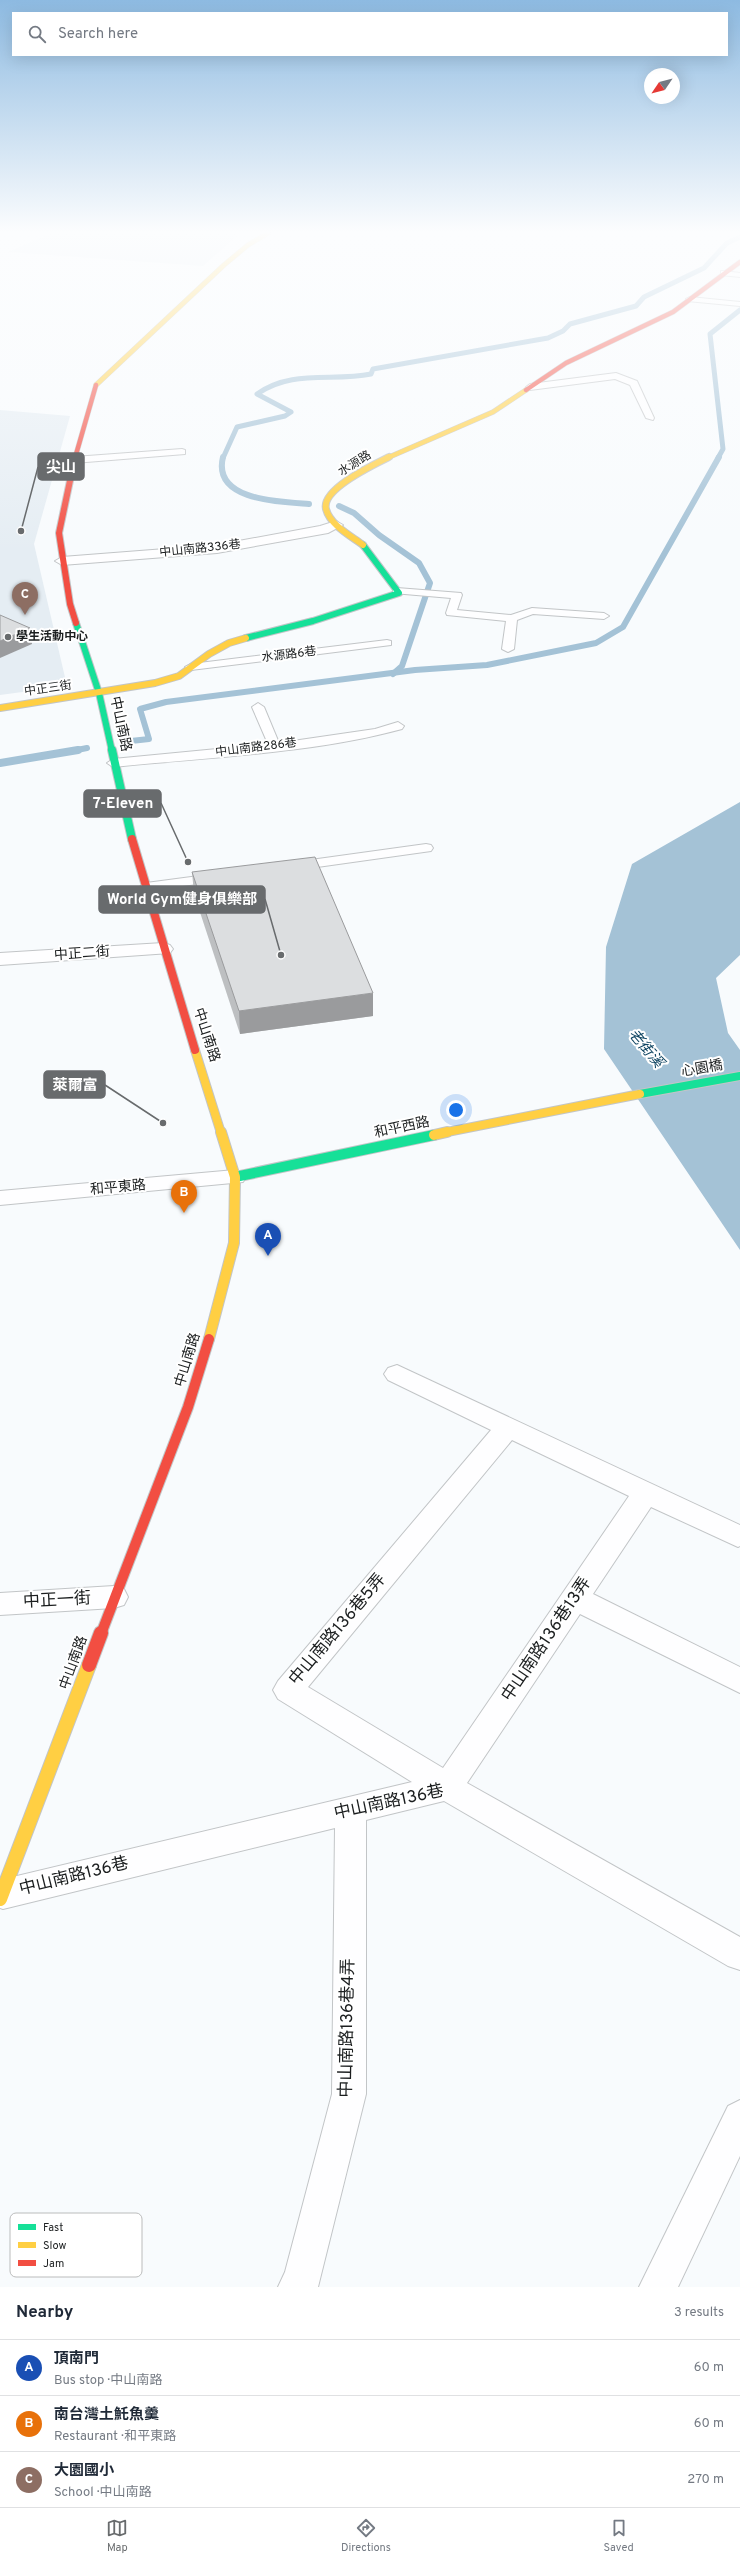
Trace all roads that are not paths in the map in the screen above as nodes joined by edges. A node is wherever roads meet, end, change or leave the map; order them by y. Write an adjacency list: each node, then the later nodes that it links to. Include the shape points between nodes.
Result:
1 (142, 340): 6 (main road, 中山南路, via 95,386)
2 (615, 340): 3 (main road, 水源路, via 566,363)
3 (530, 388): 4 (lane, via 616,376 634,383); 7 (main road, 水源路, via 495,411 377,463 352,477 327,501 326,510)
4 (650, 418)
5 (182, 452): 6 (lane)
6 (74, 460): 8 (main road, 中山南路, via 59,533)
7 (336, 525): 8 (street, 中山南路336巷, via 323,530 217,549); 9 (main road, 水源路, via 362,544)
8 (62, 561): 15 (main road, 中山南路, via 70,604)
9 (397, 591): 11 (lane, via 457,595 451,613); 14 (main road, via 399,593 341,612 229,643)
10 (604, 616): 11 (lane, via 532,611)
11 (512, 618): 13 (lane)
12 (387, 643): 14 (lane, 水源路6巷)
13 (508, 649)
14 (191, 668): 15 (main road, via 179,676 155,683)
15 (99, 693): 17 (main road, 中正三街); 20 (main road, 中山南路)
16 (258, 707): 19 (lane)
17 (0, 708)
18 (398, 726): 19 (lane, 中山南路286巷, via 376,732)
19 (275, 747): 20 (lane, 中山南路286巷)
20 (113, 763): 24 (main road, 中山南路)
21 (426, 848): 22 (lane)
22 (286, 867)
23 (224, 876): 24 (lane)
24 (146, 887): 25 (main road, 中山南路)
25 (163, 949): 26 (street, 中正二街); 29 (main road, 中山南路)
26 (0, 959)
27 (740, 1076): 28 (main road, 心園橋)
28 (598, 1101): 29 (main road, 和平西路)
29 (235, 1177): 30 (street, 和平東路); 35 (main road, 中山南路, via 234,1244 208,1344 188,1407)
30 (0, 1198)
31 (396, 1374): 32 (street)
32 (508, 1427): 33 (street); 39 (street, 中山南路136巷5弄, via 288,1690)
33 (646, 1492): 34 (street); 36 (street, 中山南路136巷13弄)
34 (738, 1536)
35 (114, 1597): 37 (street, 中正一街); 41 (main road, 中山南路)
36 (575, 1598): 38 (street); 39 (street, 中山南路136巷13弄)
37 (0, 1604)
38 (740, 1681)
39 (447, 1787): 40 (street, 中山南路136巷); 42 (street, 中山南路136巷)
40 (351, 1810): 41 (street, 中山南路136巷); 44 (street, 中山南路136巷4弄, via 349,2094 301,2282)
41 (2, 1897)
42 (740, 1955)
43 (740, 2118): 45 (street)
44 (297, 2287)
45 (658, 2287)

